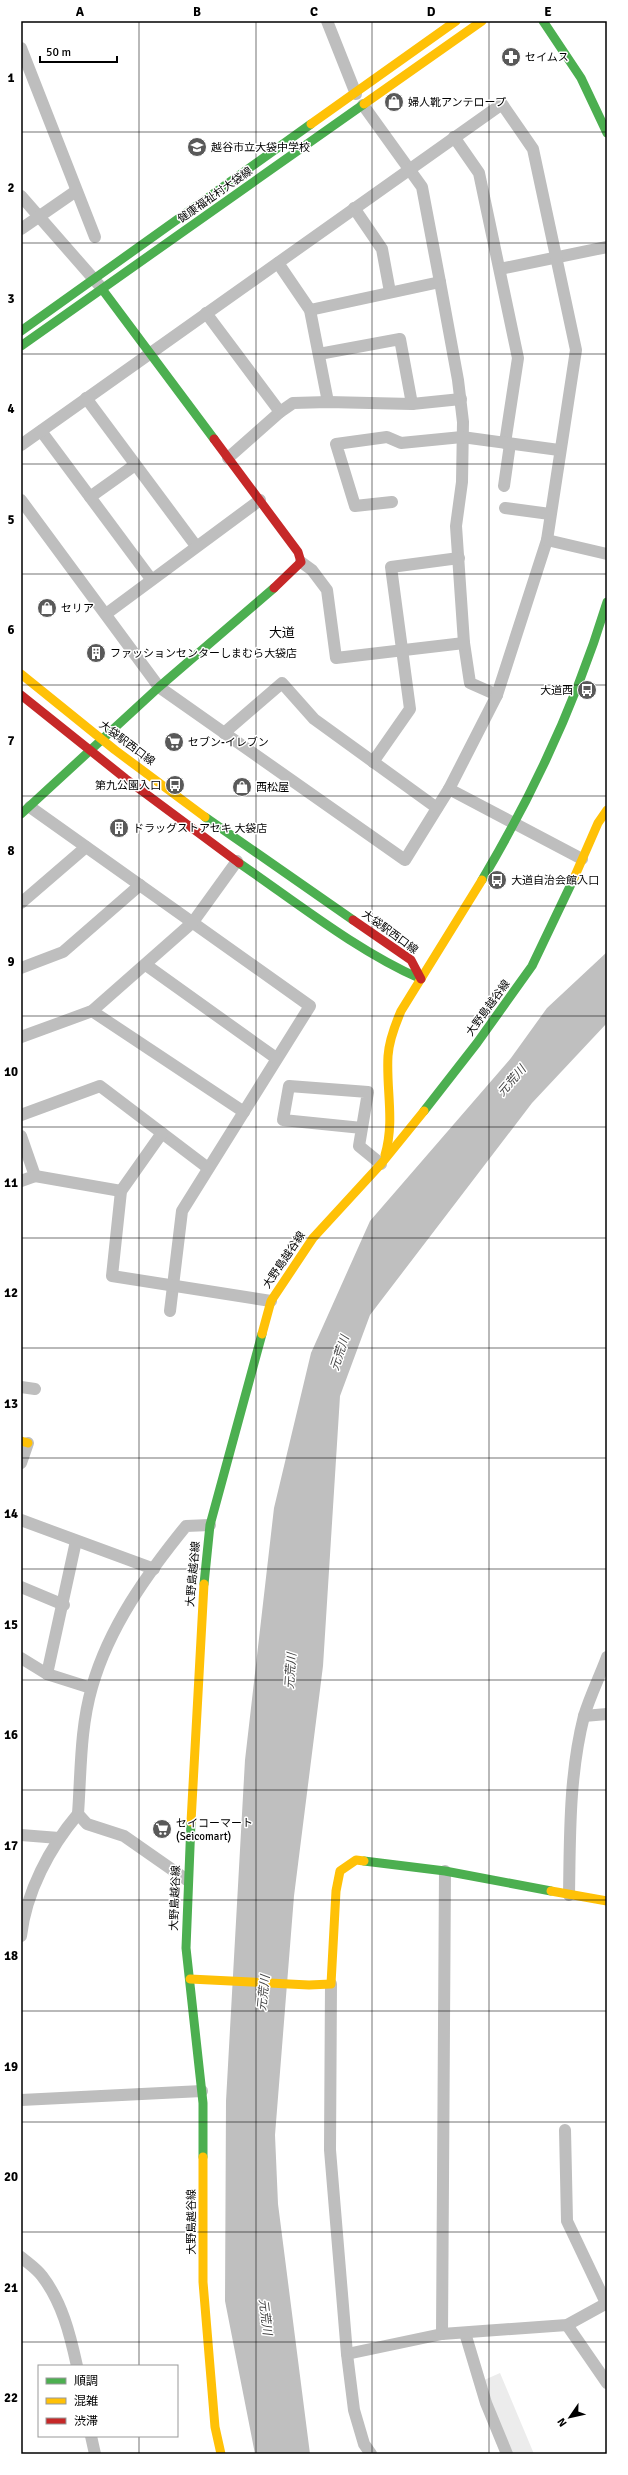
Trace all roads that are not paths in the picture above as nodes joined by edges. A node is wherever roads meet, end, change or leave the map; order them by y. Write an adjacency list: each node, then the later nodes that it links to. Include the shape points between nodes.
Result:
1 (327, 21): 6 (street)
2 (456, 21): 6 (street, 健康福祉村大袋線)
3 (482, 21): 7 (street, 健康福祉村大袋線)
4 (543, 21): 8 (street, via 581,78)
5 (21, 48): 11 (street)
6 (356, 94): 21 (street, 健康福祉村大袋線)
7 (363, 104): 10 (street); 23 (street, 健康福祉村大袋線)
8 (607, 132)
9 (454, 137): 10 (street); 18 (street, via 502,104 533,149); 20 (street, via 479,173)
10 (408, 169): 13 (street); 22 (street, via 422,187)
11 (76, 191): 14 (street); 16 (street)
12 (21, 196): 14 (street)
13 (354, 208): 19 (street); 24 (street, via 382,249)
14 (39, 216): 15 (street); 21 (street)
15 (21, 229)
16 (95, 237)
17 (607, 246): 18 (street)
18 (556, 257): 20 (street); 40 (street, via 576,350)
19 (278, 262): 25 (street); 26 (street)
20 (500, 268): 38 (street, via 518,358)
21 (94, 280): 23 (street); 27 (street, 健康福祉村大袋線)
22 (440, 282): 24 (street); 32 (street)
23 (102, 289): 28 (street, 健康福祉村大袋線); 29 (street)
24 (390, 292): 25 (street)
25 (310, 310): 30 (street)
26 (206, 313): 29 (street); 35 (street)
27 (21, 331)
28 (21, 346)
29 (150, 352): 31 (street); 41 (street)
30 (319, 354): 33 (street); 34 (street, via 400,339)
31 (86, 398): 36 (street); 42 (street)
32 (461, 398): 34 (street); 37 (street)
33 (328, 402): 34 (street); 35 (street, via 293,403)
34 (412, 404)
35 (280, 412): 41 (street)
36 (41, 431): 39 (street); 44 (street)
37 (462, 437): 38 (street); 47 (street, via 401,442 387,436 336,444 355,506); 53 (street, via 462,482 456,526)
38 (508, 444): 40 (street); 43 (street)
39 (21, 445)
40 (559, 450): 49 (street)
41 (228, 458): 46 (street)
42 (135, 465): 44 (street); 51 (street)
43 (504, 486)
44 (90, 498): 55 (street)
45 (21, 500): 57 (street)
46 (260, 500): 51 (street); 54 (street, via 298,552)
47 (392, 502)
48 (505, 508): 49 (street)
49 (550, 514): 50 (street)
50 (547, 540): 52 (street); 63 (street)
51 (196, 546): 55 (street)
52 (607, 554)
53 (459, 558): 58 (street); 59 (street, via 391,567)
54 (301, 562): 59 (street, via 312,570 327,590 336,658); 61 (street)
55 (151, 579): 57 (street)
56 (607, 602): 72 (street, via 569,716)
57 (106, 614): 61 (street)
58 (464, 643): 59 (street); 63 (street, via 470,683)
59 (403, 651): 67 (street, via 410,709)
60 (21, 674): 65 (street, 大袋駅西口線)
61 (159, 687): 64 (street); 65 (street)
62 (21, 695): 66 (street)
63 (498, 695): 68 (street)
64 (224, 733): 67 (street, via 282,683 314,719); 69 (street, via 405,860)
65 (102, 740): 66 (street); 81 (street, 大袋駅西口線, via 247,847 411,960)
66 (90, 752): 70 (street); 75 (street)
67 (373, 762): 69 (street)
68 (449, 790): 69 (street); 72 (street)
69 (437, 808)
70 (25, 810): 73 (street)
71 (607, 810): 74 (street, 大野島越谷線, via 598,822)
72 (516, 824): 74 (street); 81 (street)
73 (86, 847): 76 (street); 77 (street)
74 (582, 859): 90 (street, 大野島越谷線, via 532,966 477,1043)
75 (237, 860): 78 (street); 81 (street, via 397,970)
76 (140, 885): 78 (street); 80 (street, via 63,952)
77 (21, 903)
78 (193, 922): 79 (street); 84 (street, via 310,1006)
79 (146, 965): 82 (street); 84 (street)
80 (21, 968)
81 (421, 979): 90 (street, via 401,1011 393,1030 388,1057 391,1135)
82 (92, 1011): 83 (street); 85 (street)
83 (21, 1037)
84 (276, 1058): 85 (street)
85 (244, 1112): 91 (street)
86 (21, 1115): 88 (street, via 100,1086)
87 (362, 1128): 87 (street, via 368,1092 290,1086 283,1120); 90 (street, via 359,1146)
88 (162, 1133): 91 (street); 94 (street)
89 (21, 1136): 92 (street)
90 (381, 1164): 96 (street, 大野島越谷線, via 313,1238)
91 (208, 1168): 95 (street, via 182,1211)
92 (35, 1176): 93 (street); 94 (street)
93 (21, 1181)
94 (121, 1191): 95 (street, via 112,1276)
95 (173, 1286): 96 (street); 97 (street)
96 (271, 1301): 103 (street, 大野島越谷線)
97 (170, 1311)
98 (21, 1387): 99 (street)
99 (35, 1389)
100 (25, 1442): 101 (street)
101 (21, 1463)
102 (21, 1520): 104 (street)
103 (210, 1525): 105 (street, via 186,1526); 118 (street, 大野島越谷線, via 202,1607 199,1708)
104 (76, 1541): 105 (street); 107 (street)
105 (154, 1569): 111 (street, via 126,1606)
106 (21, 1587): 107 (street)
107 (64, 1605): 110 (street)
108 (607, 1657): 113 (street)
109 (21, 1658): 110 (street)
110 (47, 1674): 111 (street)
111 (91, 1688): 114 (street, via 84,1724)
112 (607, 1714): 113 (street)
113 (584, 1716): 119 (street, via 570,1810)
114 (78, 1814): 116 (street); 118 (street, via 87,1824 124,1836)
115 (21, 1835): 116 (street)
116 (59, 1838): 121 (street, via 35,1885)
117 (445, 1871): 119 (street); 123 (street, via 356,1860 340,1871 336,1891); 131 (street)
118 (187, 1880): 122 (street, 大野島越谷線, via 186,1948)
119 (569, 1895): 120 (street)
120 (607, 1901)
121 (21, 1936)
122 (190, 1979): 123 (street); 124 (street, 大野島越谷線)
123 (331, 1984): 132 (street, via 330,2150)
124 (202, 2091): 125 (street); 137 (street, 大野島越谷線, via 203,2282 215,2427)
125 (21, 2100)
126 (565, 2130): 128 (street, via 567,2221)
127 (21, 2257): 133 (street, via 41,2274 57,2298 70,2334)
128 (607, 2303): 129 (street)
129 (567, 2325): 130 (street); 134 (street)
130 (465, 2333): 131 (street); 139 (street, via 486,2403)
131 (442, 2334): 132 (street)
132 (347, 2354): 138 (street, via 354,2410 364,2444)
133 (76, 2365)
134 (607, 2383)
135 (91, 2437): 136 (street)
136 (95, 2454)
137 (221, 2454)
138 (371, 2454)
139 (507, 2454)

